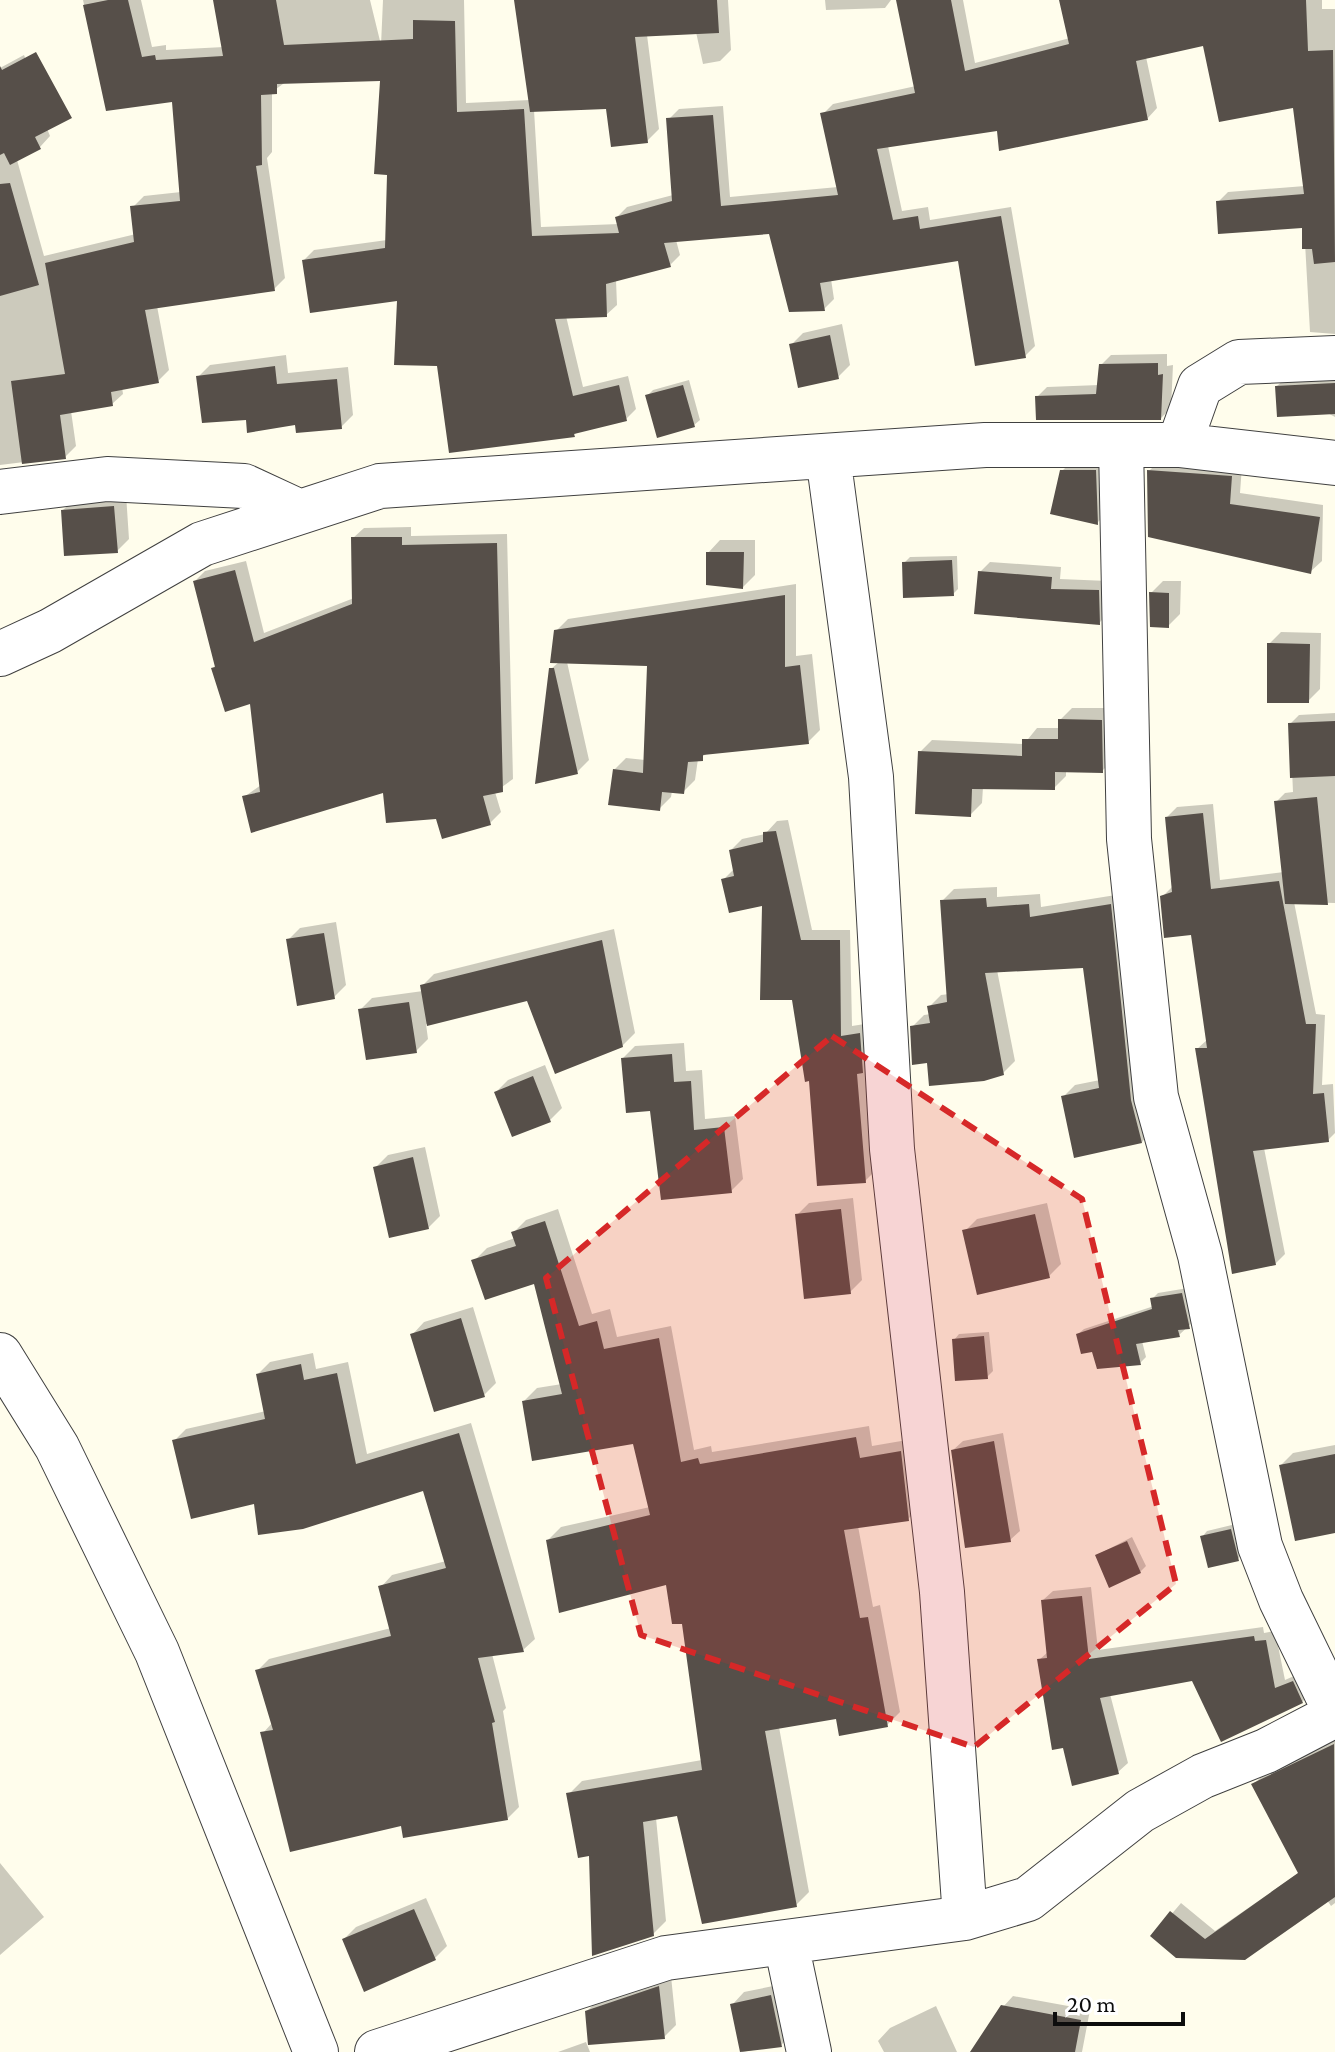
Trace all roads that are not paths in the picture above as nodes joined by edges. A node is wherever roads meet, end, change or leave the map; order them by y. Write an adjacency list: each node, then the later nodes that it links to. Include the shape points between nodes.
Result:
1 (1335, 358): 3 (street, via 1239,362 1200,386)
2 (1121, 445): 3 (street); 4 (street, via 985,445); 10 (street, via 1129,839 1156,1097 1200,1255 1260,1546)
3 (1179, 445): 5 (street)
4 (828, 456): 7 (street, via 380,486); 11 (street, via 871,777 892,1149 942,1592)
5 (1335, 463)
6 (0, 492): 7 (street, via 107,479 244,486)
7 (298, 511): 8 (street, via 202,544)
8 (0, 654)
9 (0, 1355): 13 (street, via 57,1447 157,1652)
10 (1335, 1713): 11 (street, via 1140,1811 1028,1899)
11 (965, 1918): 12 (street)
12 (786, 1943): 14 (street, via 666,1958); 15 (street)
13 (316, 2052)
14 (377, 2052)
15 (809, 2052)

